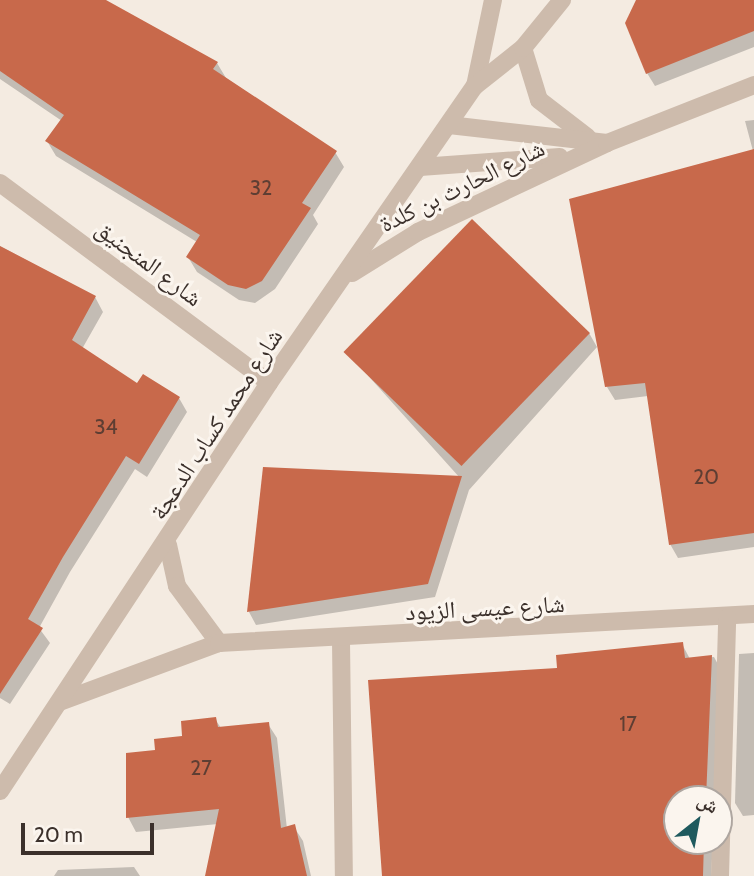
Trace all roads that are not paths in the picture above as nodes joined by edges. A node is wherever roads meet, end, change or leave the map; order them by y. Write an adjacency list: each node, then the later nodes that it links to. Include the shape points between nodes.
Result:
1 (493, 0): 5 (street, شارع محمد كساب الدعجة)
2 (562, 0): 3 (street, شارع محمد كساب الدعجة)
3 (523, 48): 5 (street, شارع محمد كساب الدعجة); 7 (street, شارع الحارث بن كلدة, via 540,100 558,120)
4 (754, 85): 7 (street, شارع الحارث بن كلدة)
5 (475, 86): 6 (street, شارع محمد كساب الدعجة)
6 (449, 125): 7 (street, شارع الحارث بن كلدة); 8 (street, شارع محمد كساب الدعجة)
7 (607, 143): 8 (street, شارع الحارث بن كلدة, via 530,163); 10 (street, شارع الحارث بن كلدة, via 418,232)
8 (420, 167): 10 (street, شارع محمد كساب الدعجة)
9 (0, 183): 11 (street, شارع المنجنيق)
10 (342, 280): 11 (street, شارع محمد كساب الدعجة)
11 (269, 383): 12 (street, شارع محمد كساب الدعجة)
12 (168, 545): 16 (street, via 177,586); 17 (street, شارع محمد كساب الدعجة)
13 (754, 614): 14 (street, شارع عيسى الزيود)
14 (727, 618): 15 (street, شارع عيسى الزيود); 20 (street)
15 (341, 641): 16 (street, شارع عيسى الزيود); 19 (street)
16 (219, 643): 17 (street, شارع عيسى الزيود)
17 (62, 701): 18 (street, شارع محمد كساب الدعجة)
18 (0, 791)
19 (344, 876)
20 (720, 876)

